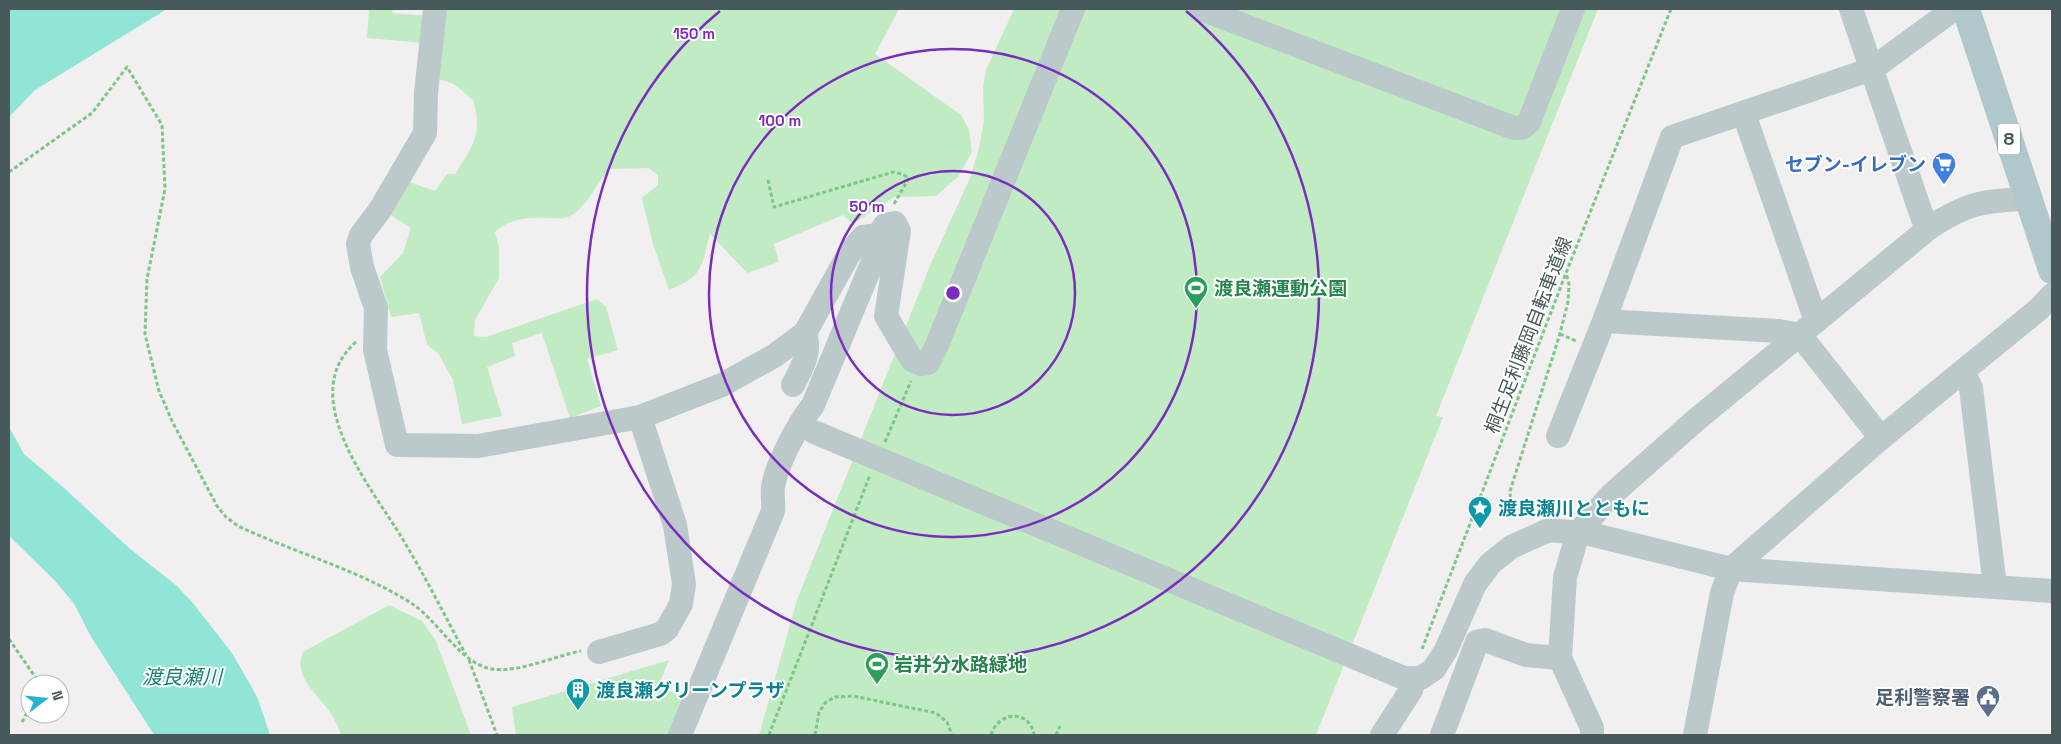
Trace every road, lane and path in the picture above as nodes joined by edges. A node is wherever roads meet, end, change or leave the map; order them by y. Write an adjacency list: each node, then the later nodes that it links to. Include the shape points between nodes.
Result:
1 (435, 9): 21 (street, via 425,133 380,210 360,235 358,244 376,308)
2 (1073, 9): 23 (street, via 933,356)
3 (1201, 9): 4 (street, via 1514,128 1522,128 1529,122)
4 (1573, 9)
5 (1672, 9): 17 (path, 桐生足利藤岡自転車道線)
6 (1851, 9): 9 (street)
7 (1954, 9): 9 (street)
8 (1966, 9): 13 (main road, 8)
9 (1872, 70): 10 (street); 14 (street, via 1923,219)
10 (1744, 114): 19 (street, via 1672,137); 20 (street)
11 (9, 172): 41 (path, via 92,113 127,66 162,125 165,189 147,279 145,334 159,392 217,506 238,526 352,572 412,604)
12 (768, 180): 15 (path, via 774,207 893,172 902,174 909,178)
13 (2029, 199): 14 (street, via 1983,201 1961,209); 16 (main road, 8)
14 (1929, 228): 20 (street)
15 (880, 233): 22 (street, via 863,236 849,254); 23 (street, via 895,223 899,232 886,316 912,360); 27 (street, via 873,261 813,405)
16 (2052, 270)
17 (1566, 273): 32 (path, via 1568,302 1560,334 1510,491 1512,506); 39 (path, 桐生足利藤岡自転車道線)
18 (2052, 295): 24 (street)
19 (1604, 321): 20 (street, via 1779,330); 28 (street)
20 (1808, 328): 29 (street); 33 (street, via 1610,496)
21 (374, 332): 26 (street, via 384,395 397,445 478,446); 41 (path, via 346,352 335,373 333,401 344,440 356,468 402,538)
22 (806, 333): 25 (street, via 807,355); 26 (street, via 774,356 722,385)
23 (921, 364): 30 (path)
24 (1963, 371): 29 (street); 35 (street, via 1971,388)
25 (793, 386)
26 (640, 417): 38 (street, via 675,525 684,593 674,619 660,634)
27 (807, 428): 43 (street, bridge); 46 (street, via 788,445 773,487 773,511)
28 (1558, 436)
29 (1881, 438): 34 (street)
30 (882, 446)
31 (871, 472): 47 (path)
32 (1536, 517)
33 (1578, 532): 34 (street); 40 (street, via 1565,577); 43 (street, via 1549,530 1511,547 1490,564 1475,584 1442,656 1427,675)
34 (1731, 569): 35 (street); 56 (street, via 1722,594)
35 (1996, 587): 36 (street)
36 (2052, 591)
37 (9, 639): 42 (path)
38 (599, 652): 41 (path, via 580,651 508,670 491,669)
39 (1420, 655)
40 (1560, 658): 54 (street, via 1526,655 1486,640 1477,642); 55 (street, via 1592,728)
41 (469, 659): 45 (path)
42 (33, 674)
43 (1409, 678): 53 (street, via 1410,690)
44 (1060, 726): 52 (path)
45 (497, 735)
46 (680, 735)
47 (769, 735)
48 (815, 735): 49 (path, via 819,712 826,702 835,697 853,696 936,713 947,722)
49 (952, 735)
50 (990, 735): 51 (path, via 998,722 1010,716 1025,720)
51 (1034, 735)
52 (1056, 735)
53 (1382, 735)
54 (1442, 735)
55 (1592, 735)
56 (1695, 735)

